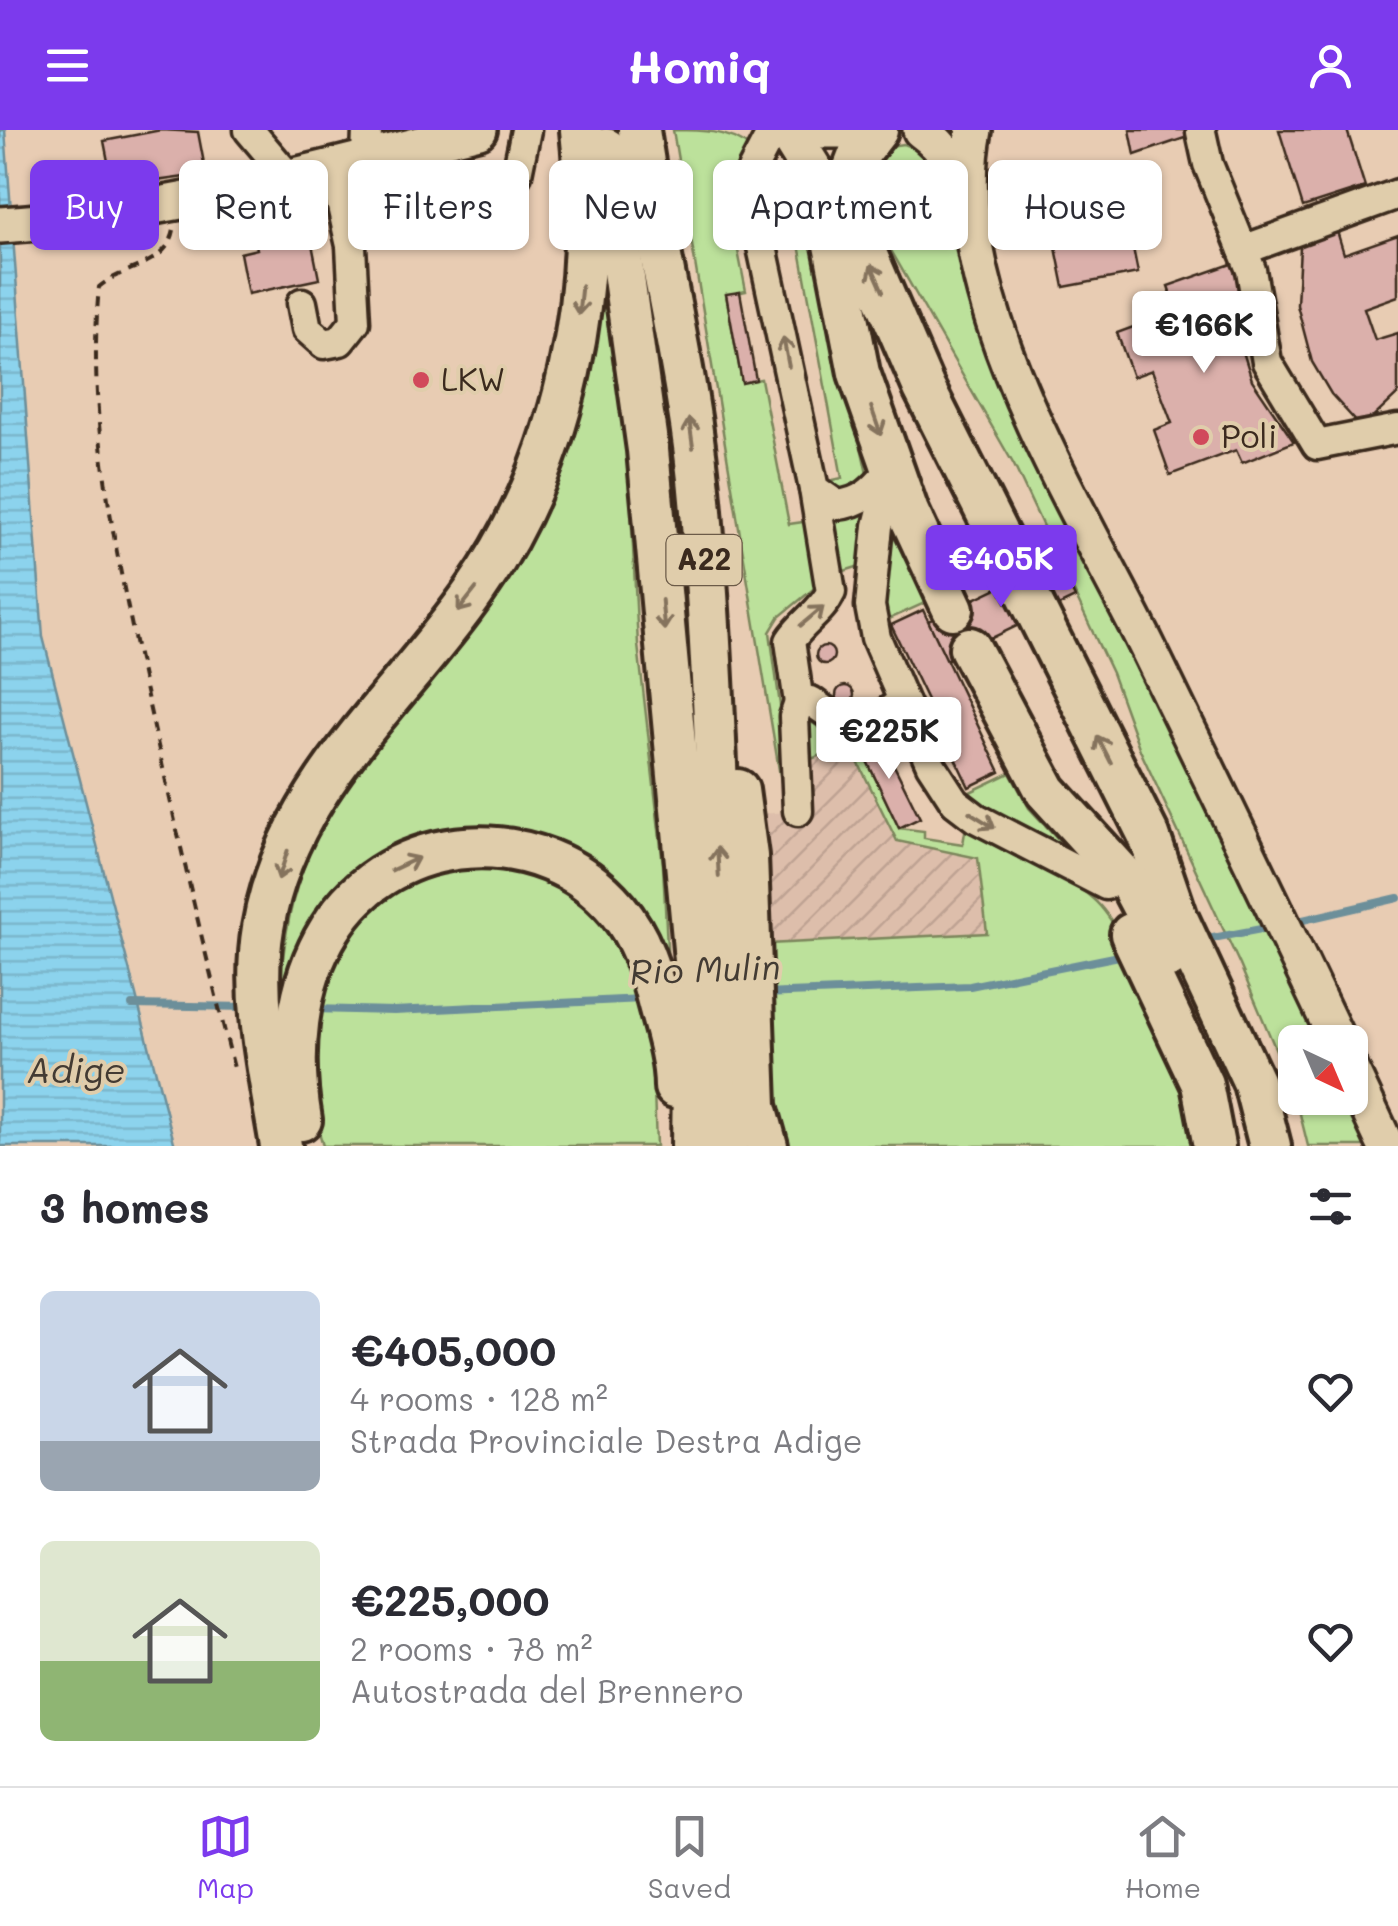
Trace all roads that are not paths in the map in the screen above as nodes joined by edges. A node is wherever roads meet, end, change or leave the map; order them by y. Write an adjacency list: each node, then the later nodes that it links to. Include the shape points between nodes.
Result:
1 (249, 130): 15 (street)
2 (479, 130): 14 (main road)
3 (526, 130): 16 (street)
4 (603, 130): 13 (highway, A22)
5 (774, 130): 27 (street, one-way to 5, via 752,205 752,170)
6 (787, 130): 26 (highway, one-way to 26, via 827,209 859,373)
7 (822, 130): 8 (main road)
8 (853, 130)
9 (877, 130): 36 (highway, one-way to 9, via 1202,910 1148,836 924,388 858,235 849,196 852,174)
10 (921, 130): 20 (main road, via 956,166)
11 (974, 130): 20 (main road)
12 (1201, 132): 22 (street)
13 (612, 153): 35 (highway, A22, one-way to 35); 35 (highway, A22, one-way to 13, via 701,508 674,308); 39 (highway, one-way to 39, via 587,231 560,411 532,494 474,592 322,781 289,844 263,928 262,985)
14 (354, 154): 17 (main road); 23 (street); 24 (street, via 355,322 340,341 324,344 307,329)
15 (275, 160)
16 (519, 160)
17 (328, 162)
18 (1398, 194): 22 (street)
19 (179, 198): 21 (main road, via 58,222)
20 (970, 201): 37 (main road, via 993,323 1010,364)
21 (0, 225)
22 (1243, 250): 25 (street, via 1267,362 1317,445)
23 (372, 253)
24 (302, 304)
25 (1398, 429)
26 (892, 469): 27 (street, via 852,504 838,506); 28 (highway); 30 (street, via 870,606)
27 (814, 489): 31 (street, one-way to 27, via 790,640 831,592)
28 (953, 609)
29 (970, 648): 33 (highway, via 1046,791)
30 (902, 702): 31 (street, via 874,724 848,724 811,701); 34 (street, one-way to 34, via 955,802)
31 (799, 703): 32 (street)
32 (798, 811)
33 (1086, 840): 34 (highway); 36 (highway, via 1130,883)
34 (1106, 885): 36 (highway)
35 (723, 959): 38 (highway, A22); 38 (highway)
36 (1195, 979): 47 (highway); 48 (highway); 49 (highway, via 1254,1083); 50 (highway, via 1283,1091)
37 (1330, 1025)
38 (710, 1030): 39 (highway, one-way to 38, via 330,928 353,899 392,869 457,848 526,851 576,872 621,914 649,966); 43 (highway, via 675,1078); 44 (highway, A22); 45 (highway, A22); 46 (highway, via 756,1106)
39 (280, 1043): 41 (highway); 42 (highway)
40 (1368, 1108): 51 (main road)
41 (281, 1146)
42 (306, 1146)
43 (674, 1146)
44 (692, 1146)
45 (727, 1146)
46 (766, 1146)
47 (1214, 1146)
48 (1245, 1146)
49 (1270, 1146)
50 (1299, 1146)
51 (1386, 1146)

